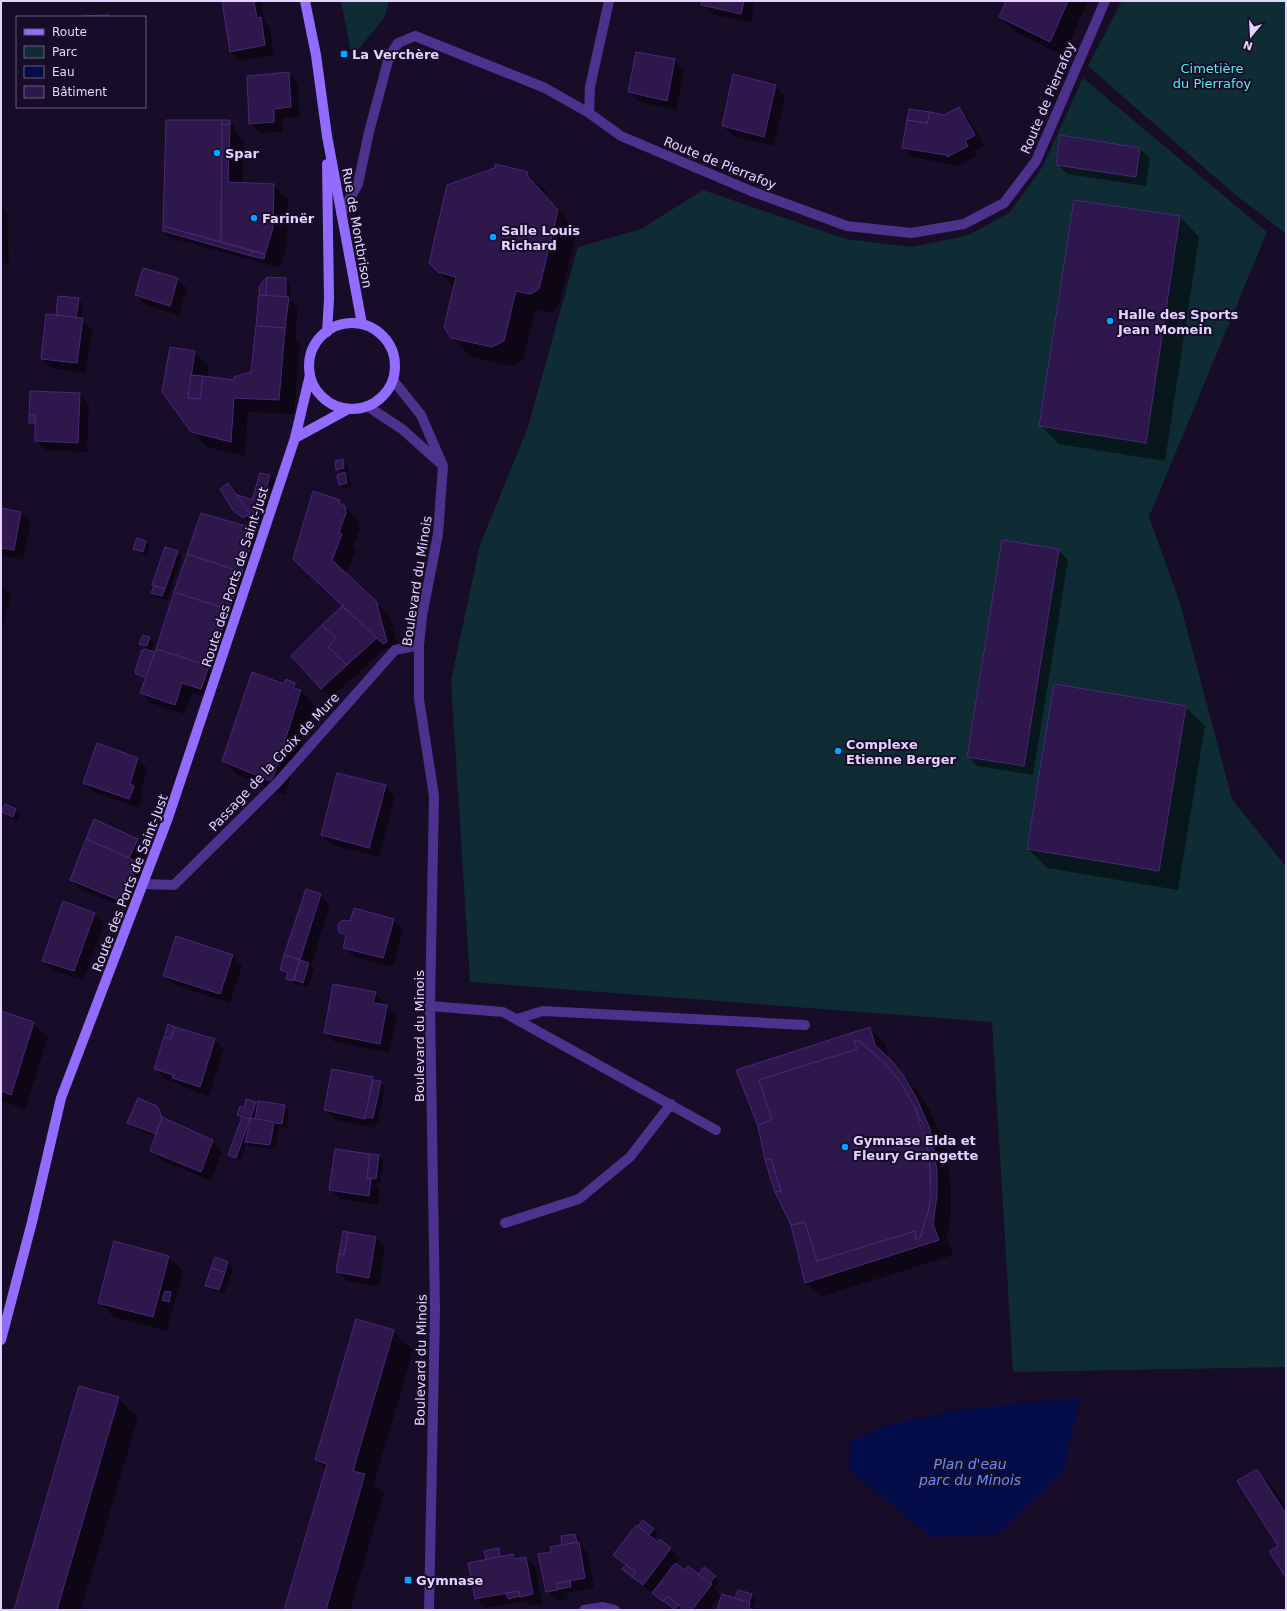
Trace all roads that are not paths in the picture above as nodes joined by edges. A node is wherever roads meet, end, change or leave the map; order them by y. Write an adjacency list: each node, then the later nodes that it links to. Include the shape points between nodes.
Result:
1 (305, 1): 5 (main road, Rue de Montbrison, via 316,55)
2 (609, 1): 4 (street, via 590,87)
3 (1105, 1): 4 (street, Route de Pierrafoy, via 1036,161 1004,203 964,224 911,233 847,226 751,191 621,136)
4 (588, 113): 6 (street, Route de Pierrafoy, via 545,88 415,36 398,43 389,57 358,184)
5 (327, 136): 6 (main road, Rue de Montbrison); 8 (main road, Rue de Montbrison)
6 (341, 214): 7 (main road, Rue de Montbrison)
7 (362, 324): 8 (main road, via 346,324); 10 (main road, via 380,333 388,343 394,361)
8 (327, 332): 9 (main road, via 318,340 312,351)
9 (310, 375): 12 (main road, via 315,388 324,398); 13 (main road, Route des Ports de Saint-Just)
10 (393, 380): 11 (main road, via 383,396); 14 (street, Boulevard du Minois, via 421,415)
11 (367, 406): 12 (main road); 14 (street, via 402,429)
12 (348, 409): 13 (main road)
13 (295, 438): 16 (main road, Route des Ports de Saint-Just, via 214,686)
14 (443, 466): 15 (street, Boulevard du Minois, via 438,534)
15 (419, 645): 16 (street, Passage de la Croix de Mure, via 395,650 277,783 174,885); 17 (street, Boulevard du Minois, via 419,699 434,796)
16 (144, 884): 23 (main road, Route des Ports de Saint-Just, via 61,1098)
17 (430, 1006): 18 (street, via 503,1012); 24 (street, Boulevard du Minois, via 435,1310)
18 (516, 1019): 19 (street, via 543,1011); 20 (street)
19 (805, 1025)
20 (671, 1104): 21 (street); 22 (street, via 630,1158 578,1199)
21 (716, 1130)
22 (505, 1223)
23 (1, 1340)
24 (429, 1610)
25 (584, 1610): 26 (street, via 603,1607)
26 (615, 1610)

